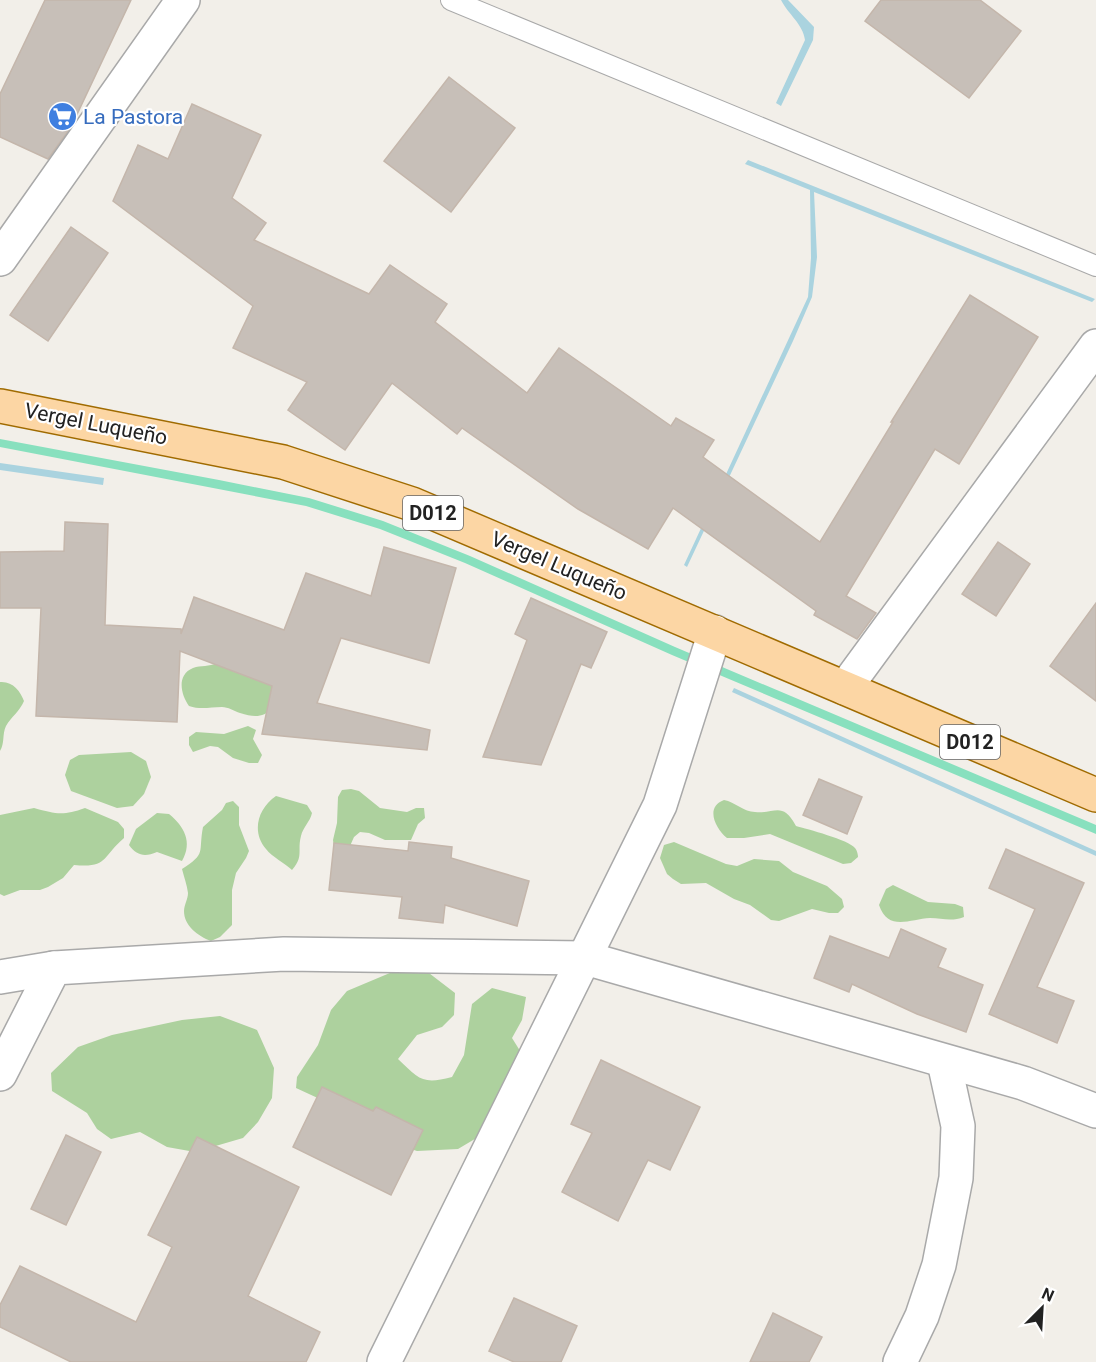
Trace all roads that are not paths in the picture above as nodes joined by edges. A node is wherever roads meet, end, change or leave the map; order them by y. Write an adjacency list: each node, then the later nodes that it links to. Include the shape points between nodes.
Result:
1 (183, 0): 3 (street)
2 (451, 0): 4 (lane)
3 (0, 259)
4 (1096, 266)
5 (1096, 346): 8 (street)
6 (0, 406): 7 (main road, Vergel Luqueño / D012, via 283,462 412,504)
7 (715, 632): 8 (main road, Vergel Luqueño / D012); 10 (street, via 660,805)
8 (845, 688): 9 (main road, Vergel Luqueño / D012)
9 (1096, 795)
10 (585, 958): 11 (street, via 284,954); 13 (street); 16 (street)
11 (54, 968): 12 (street); 14 (street)
12 (0, 977)
13 (944, 1062): 15 (street, via 1023,1083); 17 (street, via 958,1126 956,1178 939,1265 922,1316)
14 (0, 1074)
15 (1096, 1111)
16 (384, 1362)
17 (900, 1362)

